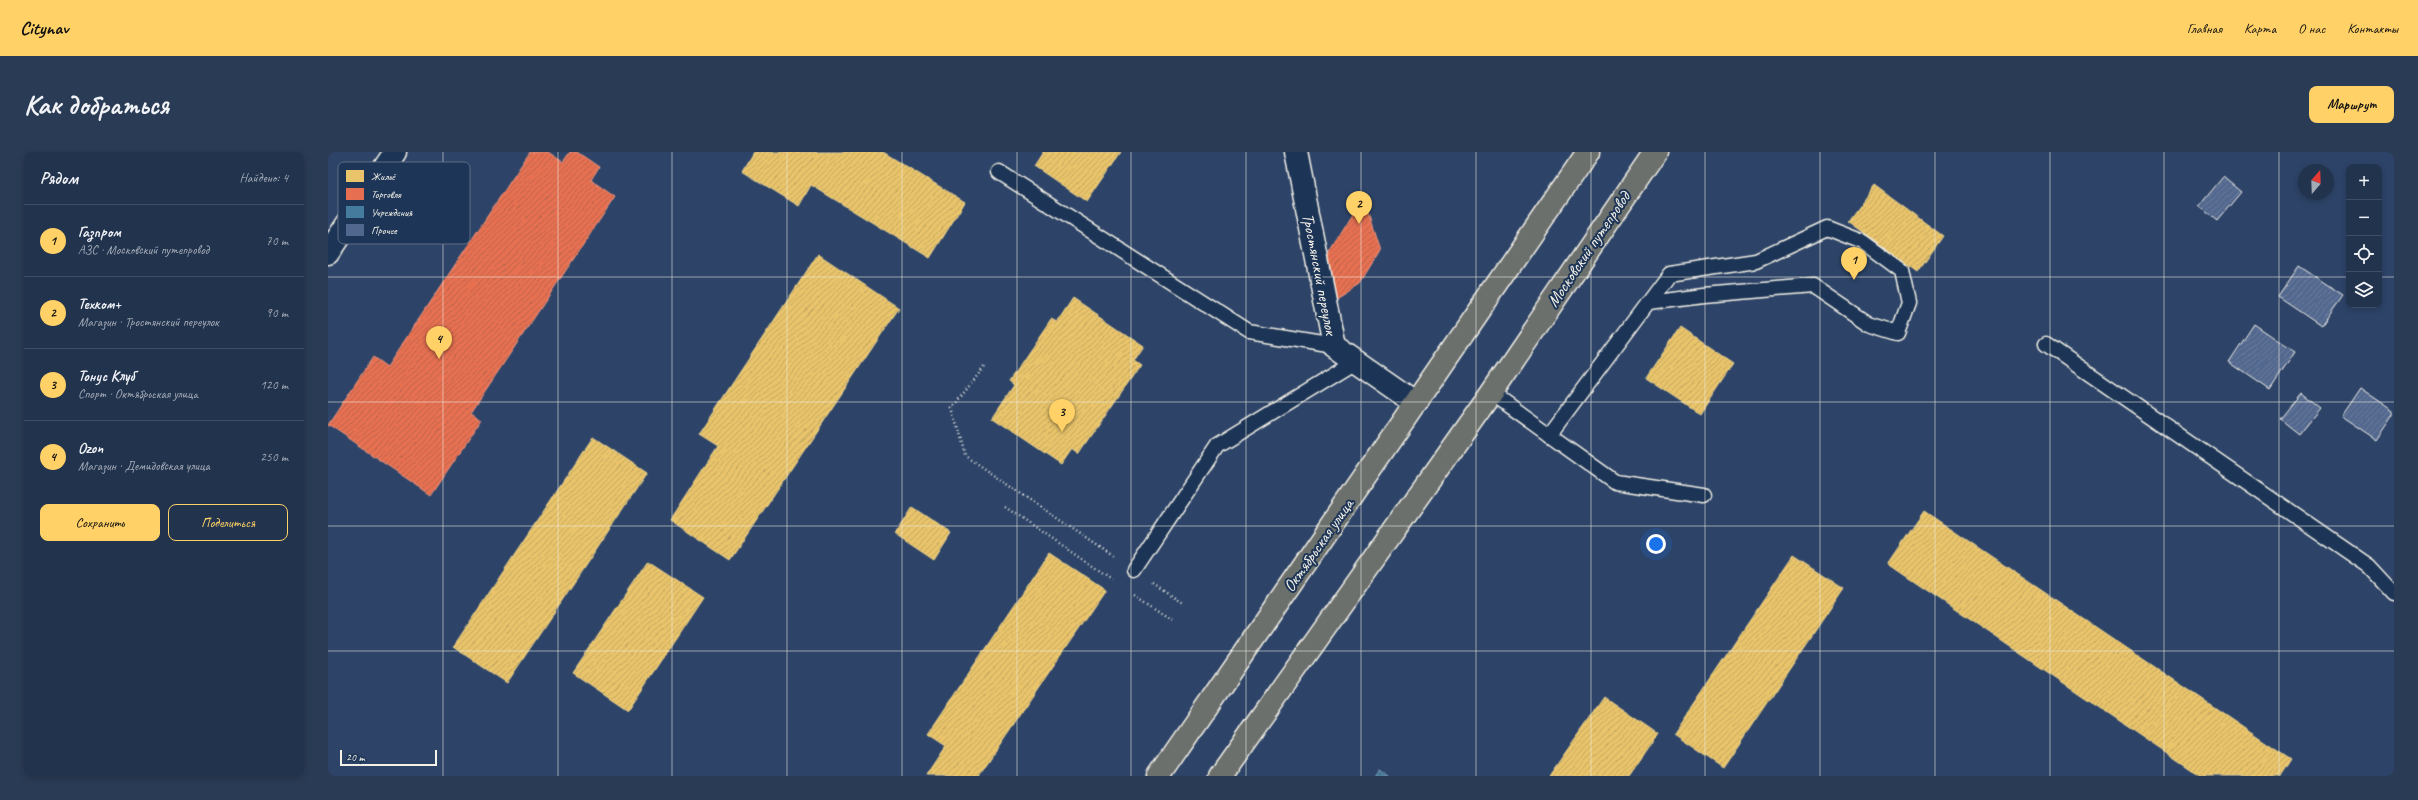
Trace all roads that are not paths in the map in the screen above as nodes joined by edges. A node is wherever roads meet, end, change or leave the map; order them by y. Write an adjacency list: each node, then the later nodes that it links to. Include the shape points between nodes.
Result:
1 (395, 152): 5 (street)
2 (1296, 152): 11 (street, Тростянский переулок)
3 (1588, 152): 14 (main road, Октябрьская улица)
4 (1655, 152): 13 (main road, Московский путепровод)
5 (388, 162)
6 (999, 172): 11 (lane, via 1249,332)
7 (338, 239): 8 (street)
8 (328, 254)
9 (1649, 302): 9 (lane, via 1813,286 1869,324 1898,333 1909,303 1902,271 1863,242 1827,228 1756,261 1669,274); 15 (lane)
10 (2046, 344): 18 (lane, via 2369,566)
11 (1334, 346): 12 (street, Тростянский переулок)
12 (1356, 361): 14 (street, Тростянский переулок); 17 (lane, via 1217,446)
13 (1490, 393): 15 (lane); 20 (main road)
14 (1416, 403): 19 (main road, Октябрьская улица)
15 (1549, 435): 16 (lane, via 1615,482)
16 (1704, 495)
17 (1134, 570)
18 (2394, 593)
19 (1159, 776)
20 (1220, 776)

